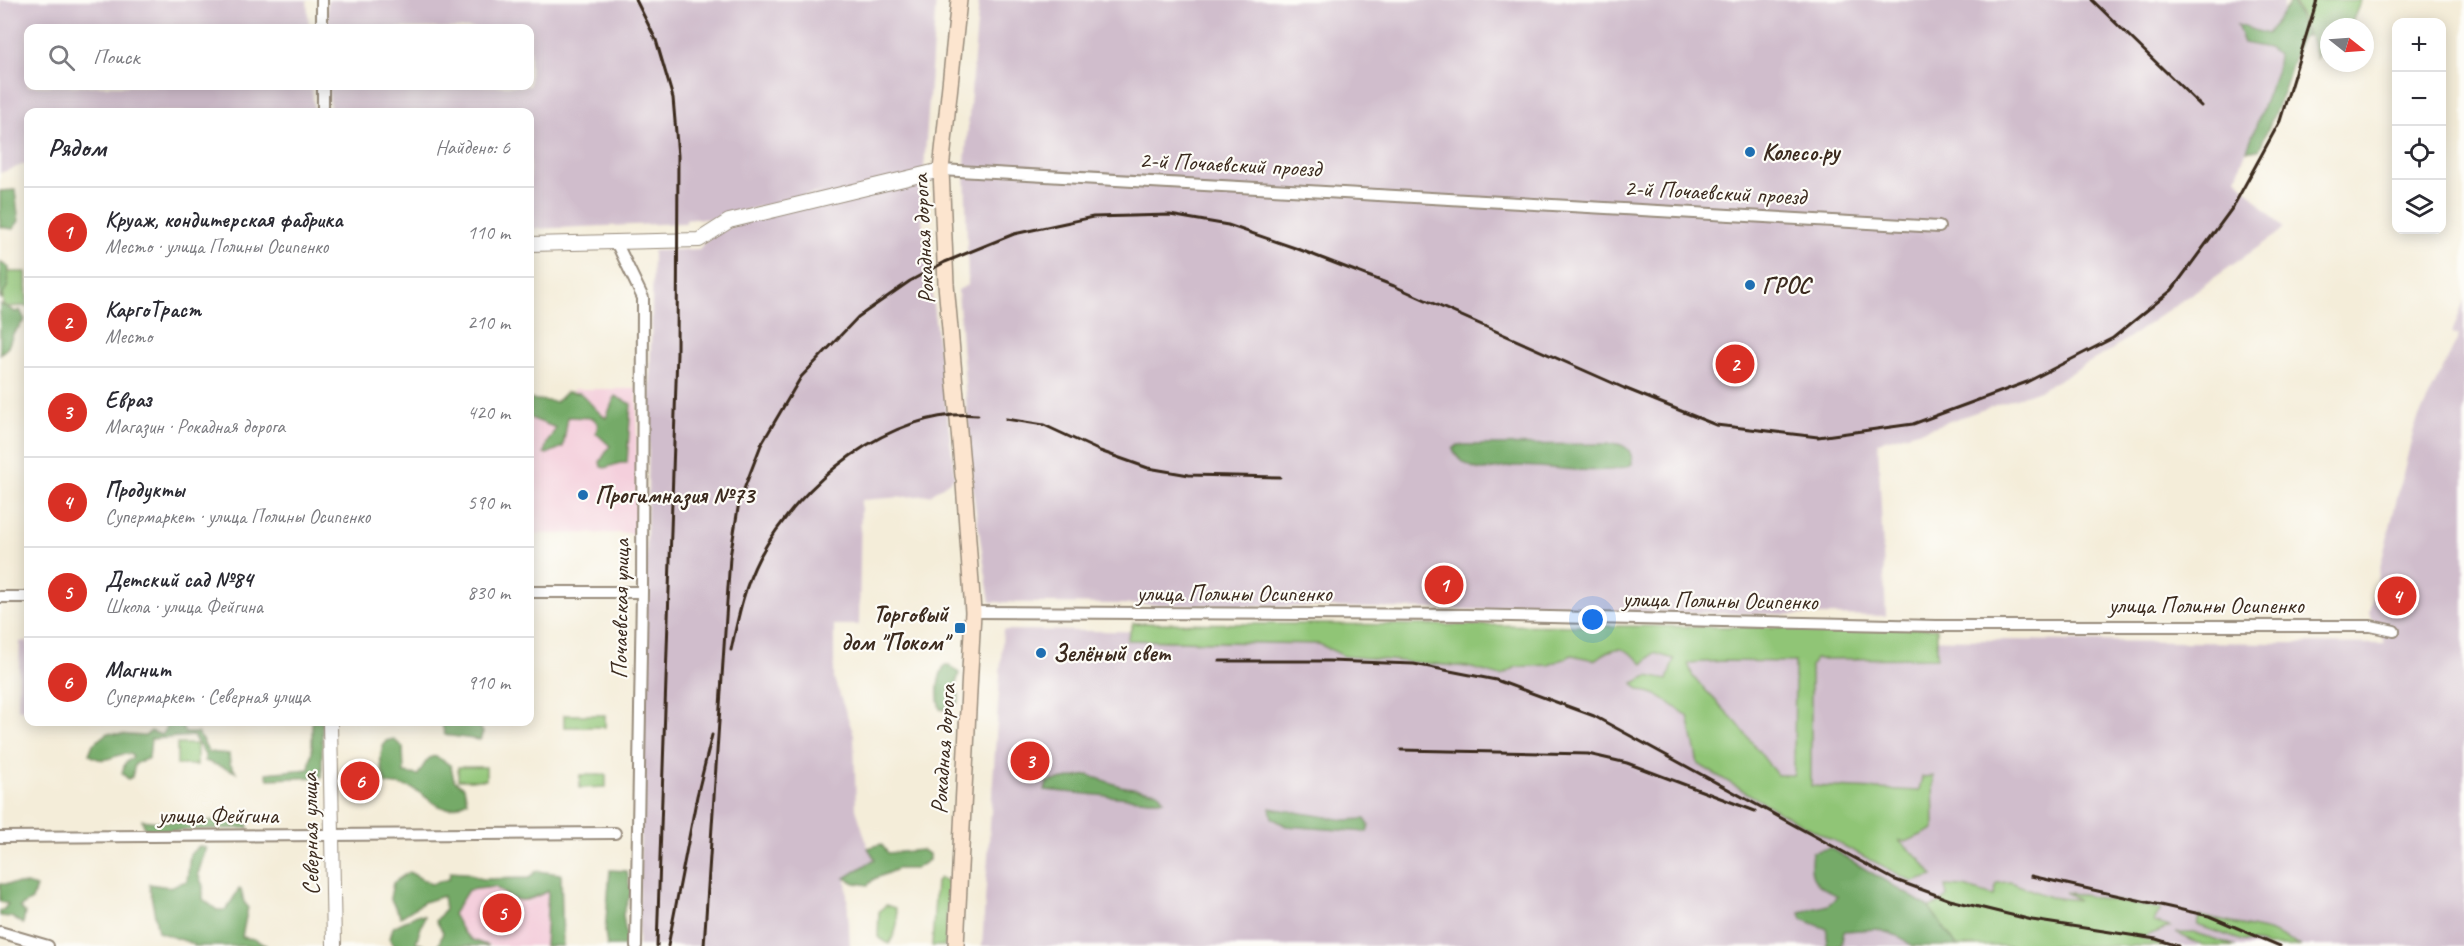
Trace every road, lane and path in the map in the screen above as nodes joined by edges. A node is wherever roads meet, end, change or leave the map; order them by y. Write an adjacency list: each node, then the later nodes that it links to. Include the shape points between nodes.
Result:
1 (322, 0): 3 (street)
2 (959, 0): 6 (main road, Рокадная дорога)
3 (322, 24)
4 (323, 90): 5 (street)
5 (323, 108)
6 (941, 170): 7 (street, 2-й Почаевский проезд); 8 (street, 2-й Почаевский проезд, via 729,221 699,240); 14 (main road, Рокадная дорога, via 946,284)
7 (1939, 227)
8 (616, 242): 9 (street, 2-й Почаевский проезд); 11 (street, Почаевская улица, via 643,298)
9 (534, 244)
10 (534, 592): 11 (street)
11 (642, 592): 23 (street, Почаевская улица)
12 (0, 597): 13 (street)
13 (24, 597)
14 (973, 612): 15 (street, улица Полины Осипенко, via 1467,615 1936,626 2371,626); 24 (main road, Рокадная дорога)
15 (2394, 631)
16 (330, 726): 18 (street, Северная улица)
17 (615, 833): 18 (street, улица Фейгина)
18 (332, 835): 19 (street, улица Фейгина); 22 (street, Северная улица)
19 (0, 837)
20 (0, 932): 21 (street)
21 (48, 946)
22 (334, 946)
23 (636, 946)
24 (956, 946)

